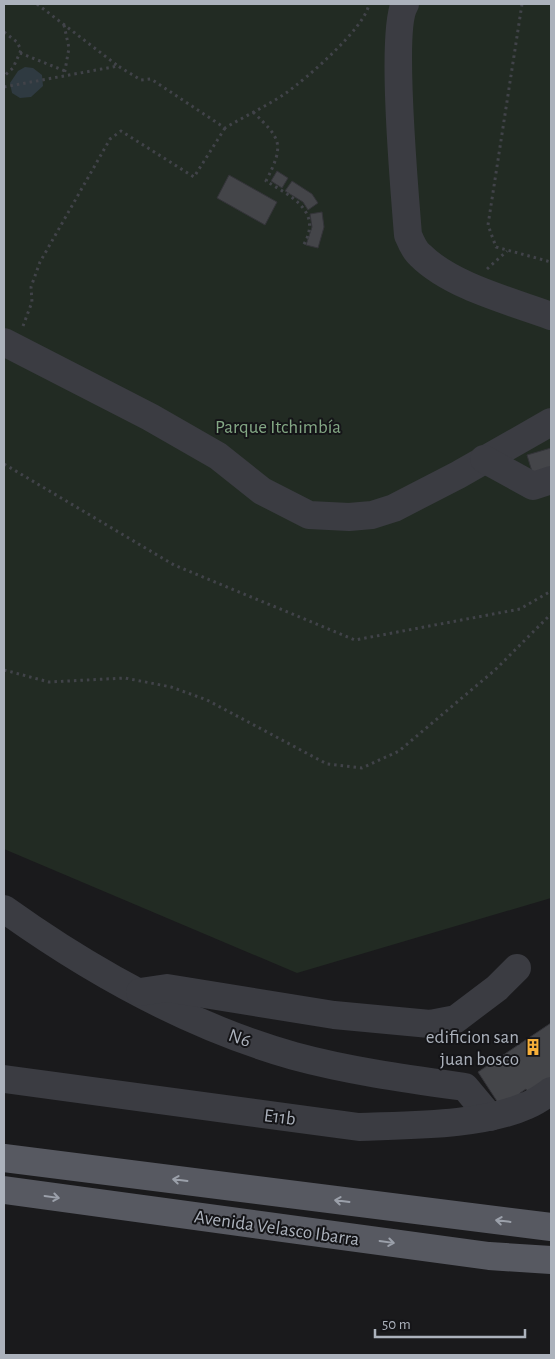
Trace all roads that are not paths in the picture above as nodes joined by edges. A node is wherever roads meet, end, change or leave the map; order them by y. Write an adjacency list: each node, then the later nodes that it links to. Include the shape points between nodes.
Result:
1 (405, 4): 2 (street, via 400,11 399,51 408,235 418,253 432,266 472,286)
2 (551, 316)
3 (9, 345): 5 (street, via 150,417 209,451 262,491 309,515 349,517 372,515 394,508)
4 (551, 422): 5 (street)
5 (484, 458): 6 (street, via 533,486)
6 (551, 480)
7 (4, 910): 9 (street, N6, via 57,947)
8 (517, 968): 9 (street, via 456,1020 430,1024 334,1016 167,988)
9 (134, 992): 12 (street, N6, via 219,1030 293,1056 465,1087)
10 (4, 1079): 12 (street, E11b, via 359,1127)
11 (551, 1091): 12 (street, E11b, via 529,1105)
12 (490, 1117)
13 (4, 1158): 15 (main road, Avenida Velasco Ibarra, one-way to 13)
14 (4, 1190): 16 (main road, Avenida Velasco Ibarra, one-way to 16, via 489,1256)
15 (551, 1227)
16 (551, 1260)

